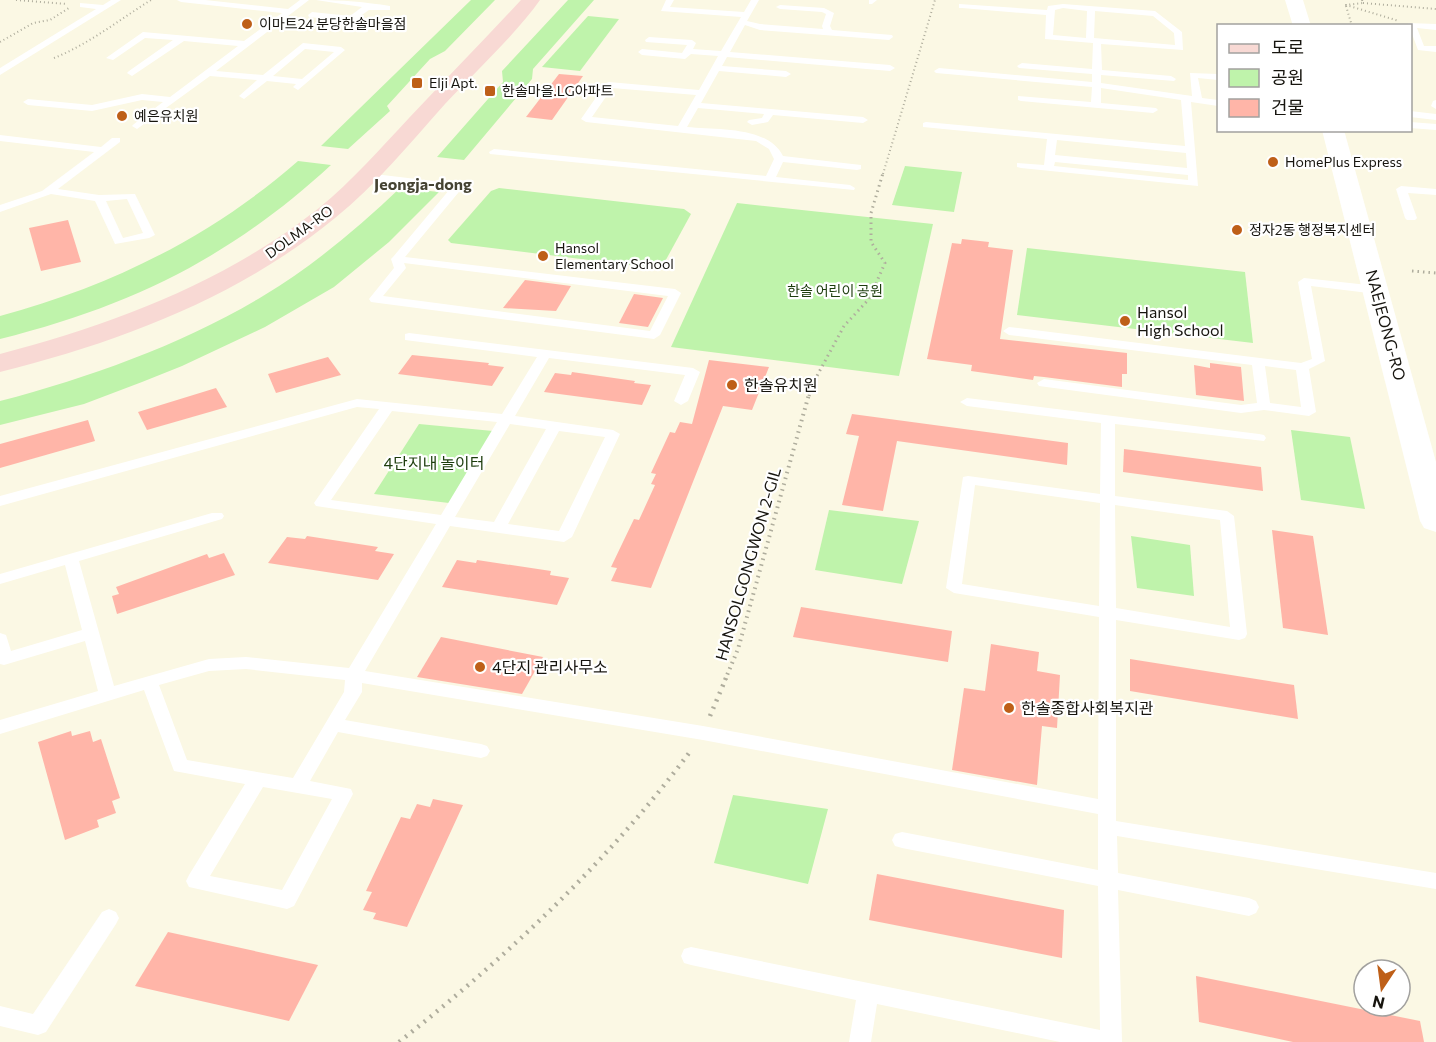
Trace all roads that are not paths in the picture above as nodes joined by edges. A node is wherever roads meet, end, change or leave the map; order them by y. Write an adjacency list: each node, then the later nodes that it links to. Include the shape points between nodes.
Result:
1 (117, 0): 13 (lane)
2 (181, 0): 16 (lane)
3 (305, 0): 16 (lane)
4 (320, 0): 11 (lane, via 361,3)
5 (531, 0): 86 (main road, DOLMA-RO)
6 (670, 0): 20 (lane, via 664,9)
7 (755, 0): 20 (lane)
8 (1294, 0): 24 (street)
9 (83, 5): 13 (lane)
10 (962, 6): 17 (lane)
11 (367, 7): 14 (lane); 19 (lane)
12 (780, 7): 22 (lane, via 824,10 830,13)
13 (105, 8): 40 (lane)
14 (387, 8)
15 (1091, 9): 17 (lane, via 1059,6 1051,8); 30 (lane); 30 (lane, via 1155,14 1178,32 1179,39)
16 (288, 11): 33 (lane)
17 (1050, 13): 30 (lane, via 1048,37)
18 (312, 15): 19 (lane)
19 (352, 19): 23 (lane)
20 (744, 19): 28 (lane, via 760,27); 37 (lane)
21 (812, 19): 22 (lane)
22 (827, 20): 28 (lane)
23 (392, 22)
24 (1301, 24)
25 (1412, 25): 27 (lane)
26 (1412, 27): 34 (lane, via 1421,48)
27 (1436, 27)
28 (829, 32): 29 (lane)
29 (889, 37)
30 (1092, 38): 46 (lane)
31 (181, 39): 33 (lane); 39 (lane); 39 (lane, via 143,35 112,56)
32 (649, 40): 35 (lane, via 692,43)
33 (246, 44): 48 (lane)
34 (1436, 49)
35 (688, 51): 36 (lane, via 685,56); 37 (lane)
36 (642, 52)
37 (724, 54): 42 (lane); 43 (lane)
38 (0, 58): 40 (lane)
39 (153, 58): 47 (lane)
40 (21, 60): 45 (lane)
41 (1022, 66): 46 (lane)
42 (716, 68): 49 (lane); 54 (lane)
43 (890, 68)
44 (939, 71): 53 (lane)
45 (0, 72)
46 (1096, 72): 52 (lane); 53 (lane)
47 (132, 73)
48 (208, 73): 51 (lane); 57 (lane)
49 (786, 74)
50 (1217, 77): 59 (lane, via 1194,75)
51 (265, 78): 51 (lane, via 301,85 341,50 303,46); 55 (lane)
52 (1171, 79)
53 (1097, 85): 58 (lane); 63 (lane)
54 (702, 93): 62 (lane); 74 (lane, via 609,85 586,119)
55 (244, 96)
56 (1021, 98): 63 (lane)
57 (171, 100): 60 (lane, via 142,97 92,108); 72 (lane)
58 (1186, 100): 59 (lane); 80 (lane)
59 (1198, 101): 61 (lane)
60 (28, 102)
61 (1217, 103)
62 (696, 105): 65 (lane); 74 (lane)
63 (1096, 105): 64 (lane)
64 (1153, 110)
65 (770, 112): 68 (lane); 69 (lane, via 765,120)
66 (1412, 114): 67 (lane)
67 (1436, 117)
68 (863, 120)
69 (752, 122)
70 (926, 125): 76 (lane)
71 (1412, 125): 73 (lane)
72 (137, 126)
73 (1436, 127)
74 (681, 129): 82 (lane, via 759,138 773,147)
75 (1334, 132): 95 (street, NAEJEONG-RO)
76 (1052, 137): 80 (lane); 83 (lane)
77 (0, 138): 79 (lane)
78 (116, 140): 79 (lane)
79 (104, 150): 89 (lane)
80 (1191, 150): 83 (lane, via 1193,172)
81 (494, 152): 87 (lane)
82 (779, 159): 85 (lane); 87 (lane)
83 (1050, 164): 84 (lane)
84 (1021, 165)
85 (857, 167)
86 (366, 176): 94 (lane, via 458,188); 100 (main road, DOLMA-RO, via 318,220 213,289 110,332)
87 (770, 180): 88 (lane)
88 (850, 188)
89 (49, 191): 91 (lane); 92 (lane)
90 (1436, 192): 93 (lane, via 1401,189)
91 (99, 198): 91 (lane, via 118,245 149,236 131,196)
92 (0, 208)
93 (1411, 218)
94 (397, 259): 94 (lane, via 400,268 375,299 654,335 675,293)
95 (1377, 290): 101 (lane, via 1304,282 1319,361); 111 (street, NAEJEONG-RO)
96 (1009, 331): 99 (lane)
97 (409, 337): 98 (lane)
98 (545, 354): 103 (lane, via 693,372); 107 (lane)
99 (1258, 362): 101 (lane); 106 (lane)
100 (0, 363)
101 (1302, 367): 106 (lane, via 1309,412)
102 (1044, 383): 106 (lane, via 1242,409)
103 (681, 401)
104 (967, 402): 108 (lane)
105 (389, 405): 107 (lane); 113 (lane, via 357,403 335,407); 115 (lane, via 321,502)
106 (1264, 406)
107 (506, 419): 109 (lane); 115 (lane)
108 (1108, 419): 110 (lane); 112 (lane)
109 (555, 426): 117 (lane); 117 (lane, via 613,434 564,537)
110 (1259, 438)
111 (1430, 473): 116 (street, NAEJEONG-RO)
112 (1108, 499): 120 (lane); 120 (lane, via 1227,516 1239,634); 120 (lane, via 968,480 954,588)
113 (0, 501)
114 (217, 516): 118 (lane)
115 (446, 520): 117 (lane); 123 (lane)
116 (1436, 521)
117 (499, 527)
118 (71, 559): 119 (lane); 121 (lane)
119 (0, 579)
120 (1108, 614): 131 (lane)
121 (92, 633): 122 (lane, via 4,659); 125 (lane)
122 (0, 639)
123 (354, 675): 124 (lane, via 246,663 209,666); 126 (lane, via 353,692); 131 (lane, via 703,733)
124 (149, 681): 125 (lane); 129 (lane, via 180,766)
125 (107, 693): 127 (lane)
126 (334, 725): 128 (lane); 130 (lane)
127 (0, 727)
128 (481, 751)
129 (258, 779): 130 (lane); 130 (lane, via 196,881 287,900 344,794)
130 (298, 786)
131 (1107, 817): 133 (lane); 134 (lane)
132 (902, 840): 133 (lane)
133 (1107, 880): 135 (lane); 141 (lane)
134 (1436, 881)
135 (1249, 907)
136 (109, 918): 139 (lane, via 38,1025)
137 (691, 956): 138 (lane)
138 (868, 992): 140 (lane); 141 (lane)
139 (0, 1017)
140 (860, 1042)
141 (1110, 1042)

